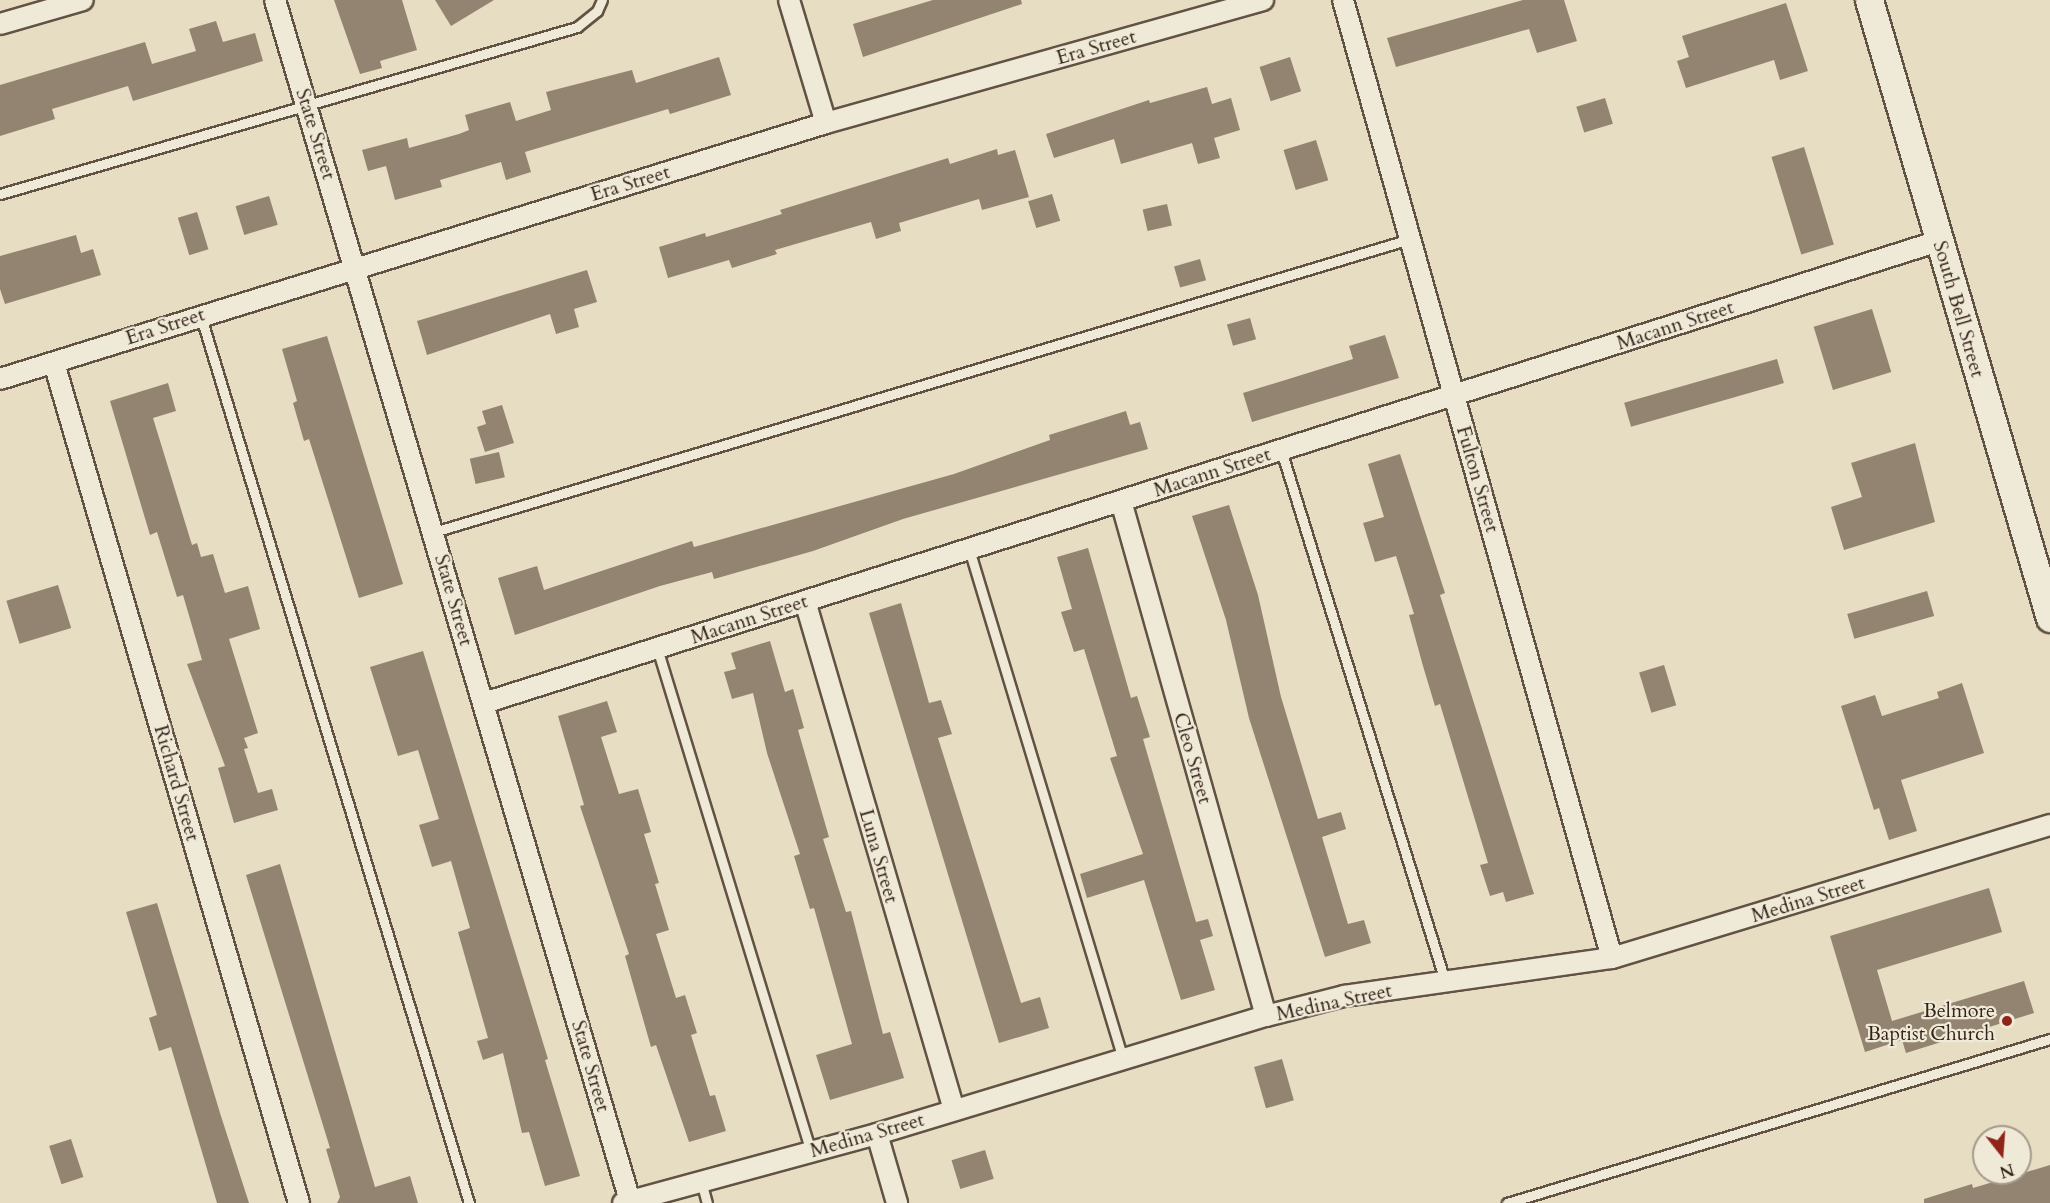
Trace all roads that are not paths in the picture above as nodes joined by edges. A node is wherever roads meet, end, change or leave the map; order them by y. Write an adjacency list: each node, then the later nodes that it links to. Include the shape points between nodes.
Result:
1 (83, 0): 8 (street)
2 (275, 0): 9 (street, State Street)
3 (602, 0): 9 (lane, via 597,11 577,27)
4 (789, 0): 10 (street)
5 (1263, 0): 10 (street, Era Street)
6 (1343, 0): 12 (street, Fulton Street)
7 (1869, 0): 13 (main road, South Bell Street)
8 (0, 24)
9 (307, 105): 11 (lane); 14 (street, State Street)
10 (826, 123): 14 (street, Era Street)
11 (0, 194)
12 (1410, 239): 18 (street, Fulton Street); 21 (lane)
13 (1939, 241): 18 (street, Macann Street); 23 (main road, South Bell Street)
14 (356, 267): 15 (street, Era Street); 21 (street, State Street)
15 (200, 315): 16 (street, Era Street); 40 (lane)
16 (54, 363): 17 (street, Era Street); 39 (street, Richard Street)
17 (0, 379)
18 (1454, 395): 19 (street, Macann Street); 29 (street, Fulton Street)
19 (1281, 450): 20 (street, Macann Street); 30 (lane)
20 (1121, 501): 22 (street, Macann Street); 31 (street, Cleo Street)
21 (434, 532): 27 (street, State Street)
22 (969, 549): 24 (street, Macann Street); 33 (lane)
23 (2045, 584): 25 (main road, South Bell Street)
24 (805, 601): 26 (street, Macann Street); 34 (street, Luna Street)
25 (2050, 618)
26 (657, 648): 27 (street, Macann Street); 36 (lane)
27 (484, 703): 38 (street, State Street)
28 (2050, 825): 29 (street, Medina Street)
29 (1612, 958): 30 (street, Medina Street)
30 (1445, 981): 31 (street, Medina Street, via 1344,996)
31 (1266, 1016): 33 (street, Medina Street)
32 (2050, 1040): 43 (lane)
33 (1123, 1059): 34 (street, Medina Street)
34 (954, 1110): 35 (street, Medina Street)
35 (877, 1134): 36 (street, Medina Street); 42 (street)
36 (811, 1152): 37 (street, Medina Street)
37 (701, 1181): 38 (street, Medina Street); 41 (lane)
38 (627, 1202)
39 (299, 1203)
40 (469, 1203)
41 (707, 1203)
42 (897, 1203)
43 (1507, 1203)

